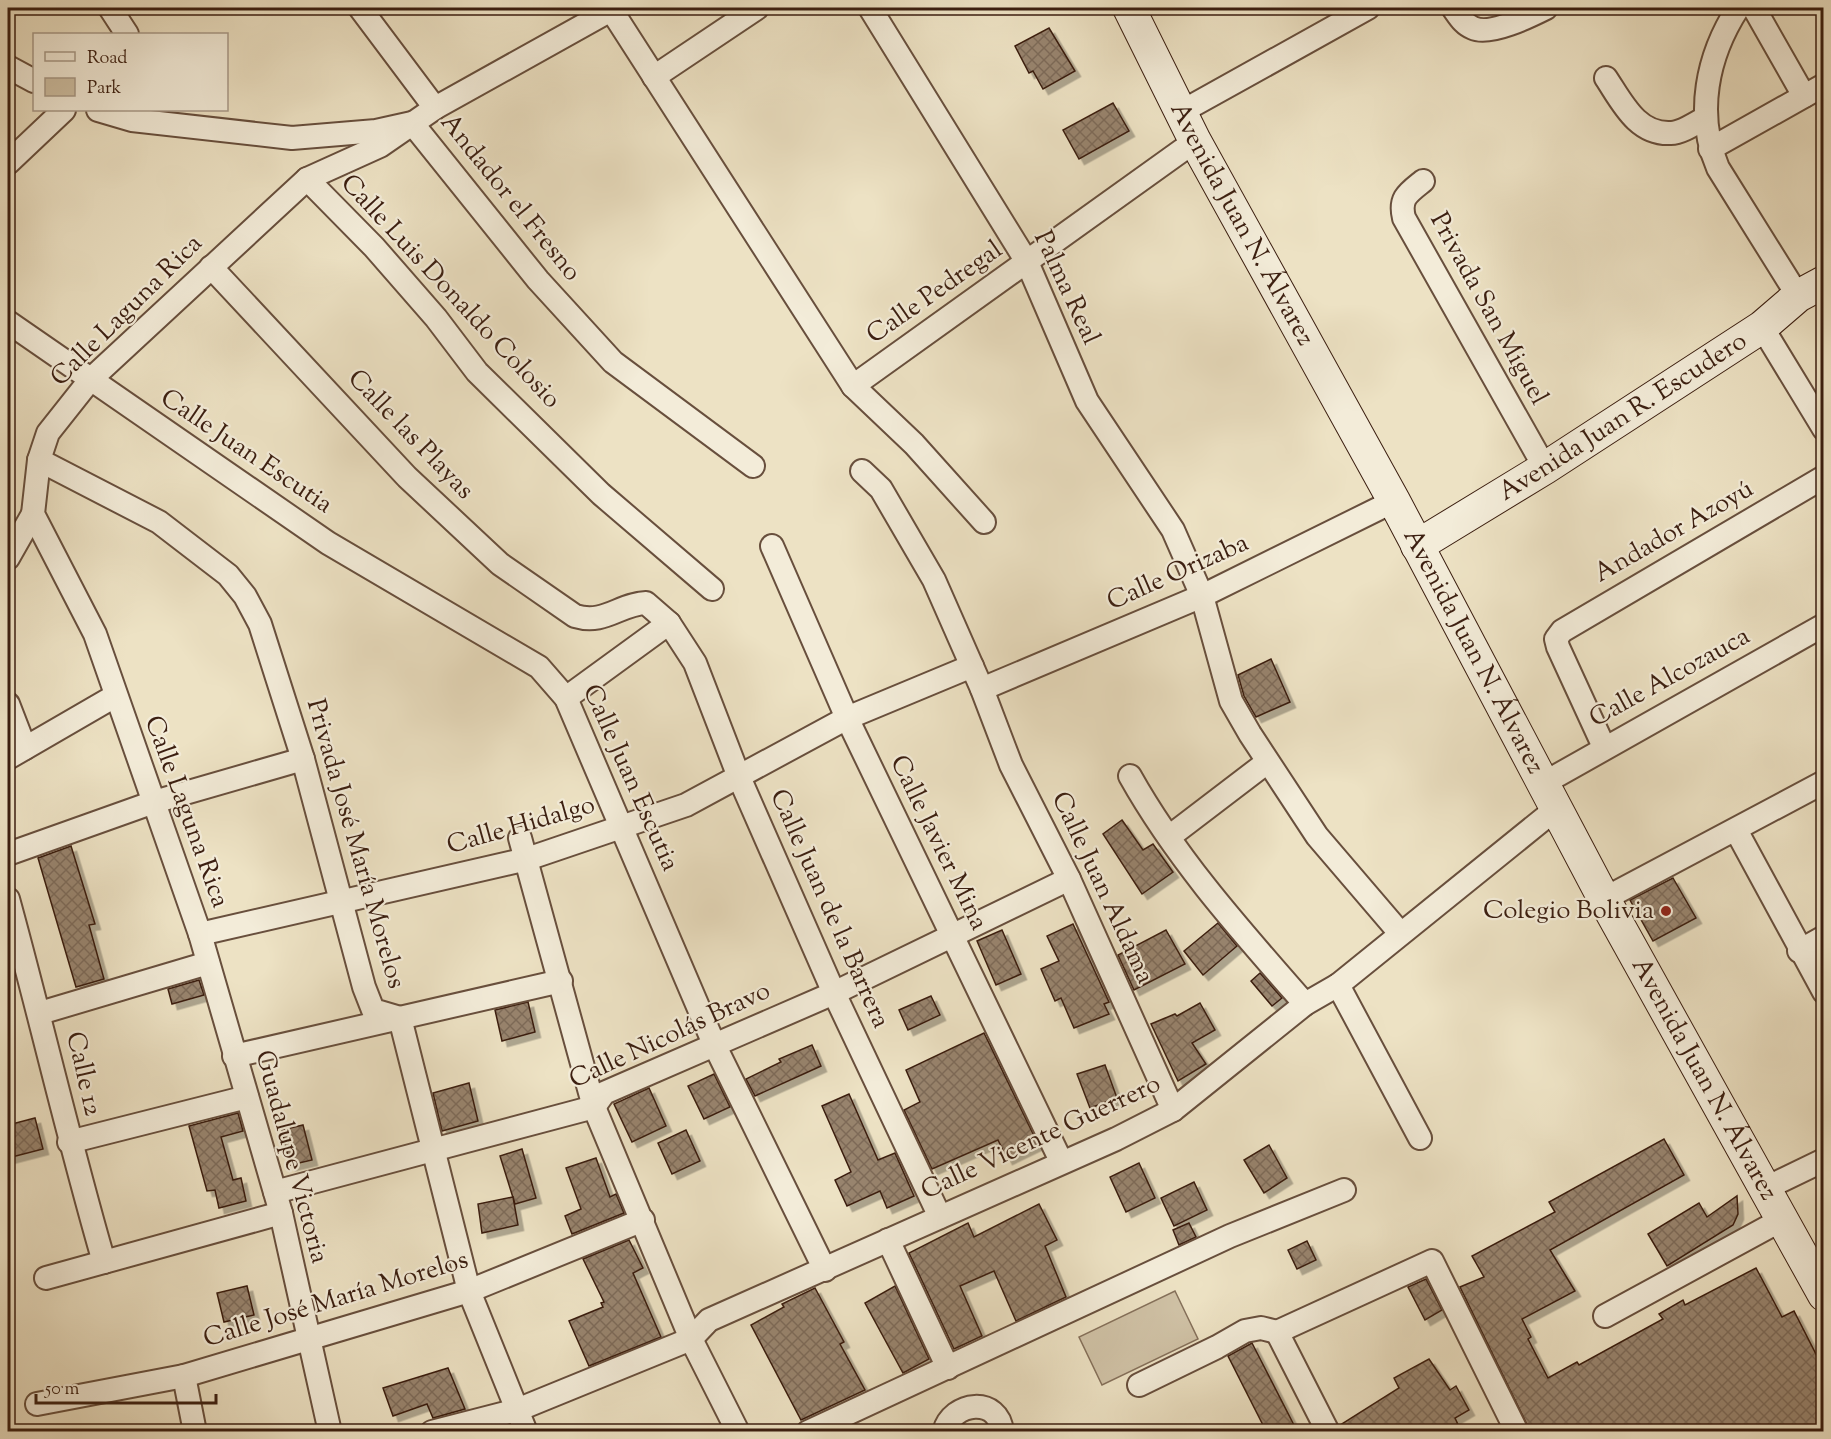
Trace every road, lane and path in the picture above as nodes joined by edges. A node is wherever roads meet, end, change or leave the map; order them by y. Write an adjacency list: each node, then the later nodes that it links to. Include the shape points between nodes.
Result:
1 (110, 8): 12 (street)
2 (360, 8): 18 (street)
3 (757, 8): 14 (street)
4 (870, 8): 31 (street, Palma Real)
5 (1128, 8): 22 (main road, Avenida Juan N. Álvarez)
6 (1368, 8): 22 (street)
7 (1453, 8): 8 (street, via 1461,20 1475,29 1509,24)
8 (1546, 8)
9 (1738, 8): 23 (street, via 1727,26 1706,83)
10 (1754, 8): 17 (street)
11 (610, 9): 14 (street); 18 (street, Calle Laguna Rica)
12 (126, 33)
13 (8, 67): 16 (street)
14 (654, 77): 37 (street)
15 (1606, 78): 23 (street, via 1633,119 1653,131 1672,134)
16 (33, 80)
17 (1814, 91): 27 (street)
18 (435, 108): 24 (street, Calle Laguna Rica)
19 (63, 111): 28 (street)
20 (101, 111): 25 (street, Andador el Fresno)
21 (176, 111): 25 (street)
22 (1181, 112): 26 (main road, Avenida Juan N. Álvarez)
23 (1705, 118): 27 (street)
24 (412, 123): 25 (street, Andador el Fresno, via 376,131 292,138); 29 (street, Calle Laguna Rica, via 380,146); 40 (street, Andador el Fresno, via 538,280 613,362)
25 (188, 128)
26 (1195, 141): 31 (street, Calle Pedregal); 44 (main road, Avenida Juan N. Álvarez)
27 (1710, 149): 33 (street, via 1718,168)
28 (8, 163)
29 (307, 179): 32 (street, Calle Laguna Rica); 50 (street, Calle Luis Donaldo Colosio, via 413,292 477,372 601,494)
30 (1423, 181): 41 (street, Privada San Miguel, via 1404,196 1404,218)
31 (1027, 262): 37 (street, Calle Pedregal); 51 (street, Palma Real, via 1087,401 1173,530)
32 (211, 267): 36 (street, Calle Laguna Rica); 52 (street, Calle las Playas, via 407,477 500,564 575,616 601,618 646,603)
33 (1811, 289): 35 (main road, Avenida Juan R. Escudero)
34 (8, 322): 36 (street, Calle Juan Escutia)
35 (1762, 327): 38 (street); 41 (main road, Avenida Juan R. Escudero)
36 (90, 380): 39 (street, Calle Laguna Rica, via 48,433); 57 (street, Calle Juan Escutia, via 328,543 539,668)
37 (853, 386): 46 (street, via 914,444)
38 (1824, 429)
39 (39, 460): 45 (street, Calle Laguna Rica); 62 (street, Privada José María Morelos, via 159,522 228,575 260,624)
40 (753, 466)
41 (1545, 468): 48 (main road, Avenida Juan R. Escudero)
42 (862, 471): 54 (street, via 881,489 934,580)
43 (1824, 477): 60 (street, Andador Azoyú, via 1562,631 1556,639)
44 (1394, 501): 48 (main road, Avenida Juan N. Álvarez); 51 (street, Calle Orizaba)
45 (33, 514): 49 (street); 56 (street, Calle Laguna Rica, via 94,634)
46 (984, 522)
47 (772, 546): 59 (street, Calle Javier Mina)
48 (1417, 546): 67 (main road, Avenida Juan N. Álvarez)
49 (8, 556)
50 (712, 589)
51 (1203, 596): 55 (street, Calle Orizaba); 63 (street, Palma Real, via 1231,701)
52 (669, 622): 57 (street); 65 (street, Calle Juan de la Barrera, via 695,663)
53 (1824, 625): 60 (street, Calle Alcozauca)
54 (972, 666): 55 (street); 59 (street, Calle Hidalgo)
55 (982, 689): 74 (street, Calle Juan Aldama, via 1011,765)
56 (115, 696): 61 (street); 68 (street, Calle Laguna Rica)
57 (566, 698): 69 (street, Calle Juan Escutia)
58 (8, 704): 61 (street)
59 (847, 718): 65 (street, Calle Hidalgo); 80 (street, Calle Javier Mina)
60 (1604, 747): 67 (street, Calle Alcozauca)
61 (16, 753)
62 (303, 759): 68 (street); 77 (street, Privada José María Morelos)
63 (1266, 763): 71 (street); 78 (street, Palma Real, via 1317,836)
64 (1130, 776): 71 (street)
65 (739, 777): 69 (street, Calle Hidalgo, via 686,805); 87 (street, Calle Juan de la Barrera)
66 (1824, 782): 70 (street)
67 (1551, 796): 76 (main road, Avenida Juan N. Álvarez); 78 (street, Calle Vicente Guerrero)
68 (154, 802): 73 (street); 79 (street, Calle Laguna Rica)
69 (621, 826): 72 (street, Calle Hidalgo); 91 (street, Calle Juan Escutia)
70 (1736, 830): 76 (street); 82 (street)
71 (1169, 837): 88 (street, via 1203,885)
72 (523, 848): 77 (street, Calle Hidalgo); 84 (street)
73 (8, 854)
74 (1069, 879): 80 (street, Calle Nicolás Bravo); 95 (street, Calle Juan Aldama)
75 (8, 899): 89 (street, Calle 12)
76 (1604, 899): 101 (main road, Avenida Juan N. Álvarez)
77 (342, 902): 79 (street, Calle Hidalgo); 90 (street, Privada José María Morelos, via 373,1010)
78 (1400, 933): 85 (street, Calle Vicente Guerrero)
79 (200, 934): 83 (street, Guadalupe Victoria)
80 (951, 935): 87 (street, Calle Nicolás Bravo); 100 (street, Calle Javier Mina)
81 (1824, 937): 82 (street)
82 (1799, 951): 86 (street)
83 (208, 963): 89 (street); 92 (street, Guadalupe Victoria)
84 (561, 981): 90 (street); 94 (street)
85 (1338, 985): 88 (street, Calle Vicente Guerrero); 96 (street)
86 (1824, 992)
87 (834, 993): 91 (street, Calle Nicolás Bravo); 104 (street, Calle Juan de la Barrera)
88 (1305, 1004): 95 (street, Calle Vicente Guerrero)
89 (40, 1013): 97 (street, Calle 12)
90 (400, 1018): 92 (street); 98 (street, Privada José María Morelos)
91 (714, 1044): 94 (street, Calle Nicolás Bravo, via 604,1093); 109 (street, Calle Juan Escutia)
92 (234, 1056): 93 (street, Guadalupe Victoria)
93 (247, 1097): 97 (street); 103 (street, Guadalupe Victoria)
94 (594, 1107): 98 (street, Calle Nicolás Bravo); 105 (street)
95 (1173, 1110): 100 (street, Calle Vicente Guerrero)
96 (1420, 1138)
97 (69, 1142): 108 (street, Calle 12)
98 (433, 1152): 103 (street, Calle Nicolás Bravo); 111 (street, Privada José María Morelos)
99 (1824, 1160): 101 (street)
100 (1061, 1161): 104 (street, Calle Vicente Guerrero)
101 (1766, 1188): 106 (main road, Avenida Juan N. Álvarez)
102 (1344, 1190): 117 (street, via 1230,1236)
103 (278, 1203): 108 (street, Calle Nicolás Bravo); 115 (street, Guadalupe Victoria)
104 (940, 1217): 107 (street, Calle Vicente Guerrero)
105 (643, 1220): 111 (street, Calle José María Morelos); 116 (street)
106 (1783, 1220): 112 (main road, Avenida Juan N. Álvarez); 113 (street)
107 (888, 1240): 109 (street, Calle Vicente Guerrero); 117 (street)
108 (104, 1262): 110 (street, Calle Nicolás Bravo)
109 (825, 1270): 116 (street, Calle Vicente Guerrero, via 709,1320)
110 (46, 1278)
111 (469, 1291): 115 (street, Calle José María Morelos); 121 (street, Privada José María Morelos)
112 (1824, 1295)
113 (1605, 1316)
114 (1277, 1332): 119 (street, via 1261,1328 1245,1331); 130 (street); 131 (street, via 1432,1261)
115 (307, 1337): 118 (street, Calle José María Morelos); 123 (street, Guadalupe Victoria)
116 (691, 1339): 121 (street, Calle Vicente Guerrero); 126 (street)
117 (948, 1368): 127 (street)
118 (184, 1376): 120 (street, Calle José María Morelos); 122 (street)
119 (1139, 1385)
120 (37, 1404)
121 (517, 1410): 124 (street, Calle Vicente Guerrero); 125 (street, Privada José María Morelos)
122 (195, 1431)
123 (330, 1431)
124 (432, 1431)
125 (526, 1431)
126 (738, 1431)
127 (808, 1431)
128 (944, 1431): 129 (street, via 954,1412 971,1405 990,1409 1002,1423)
129 (1002, 1431)
130 (1328, 1431)
131 (1517, 1431)

